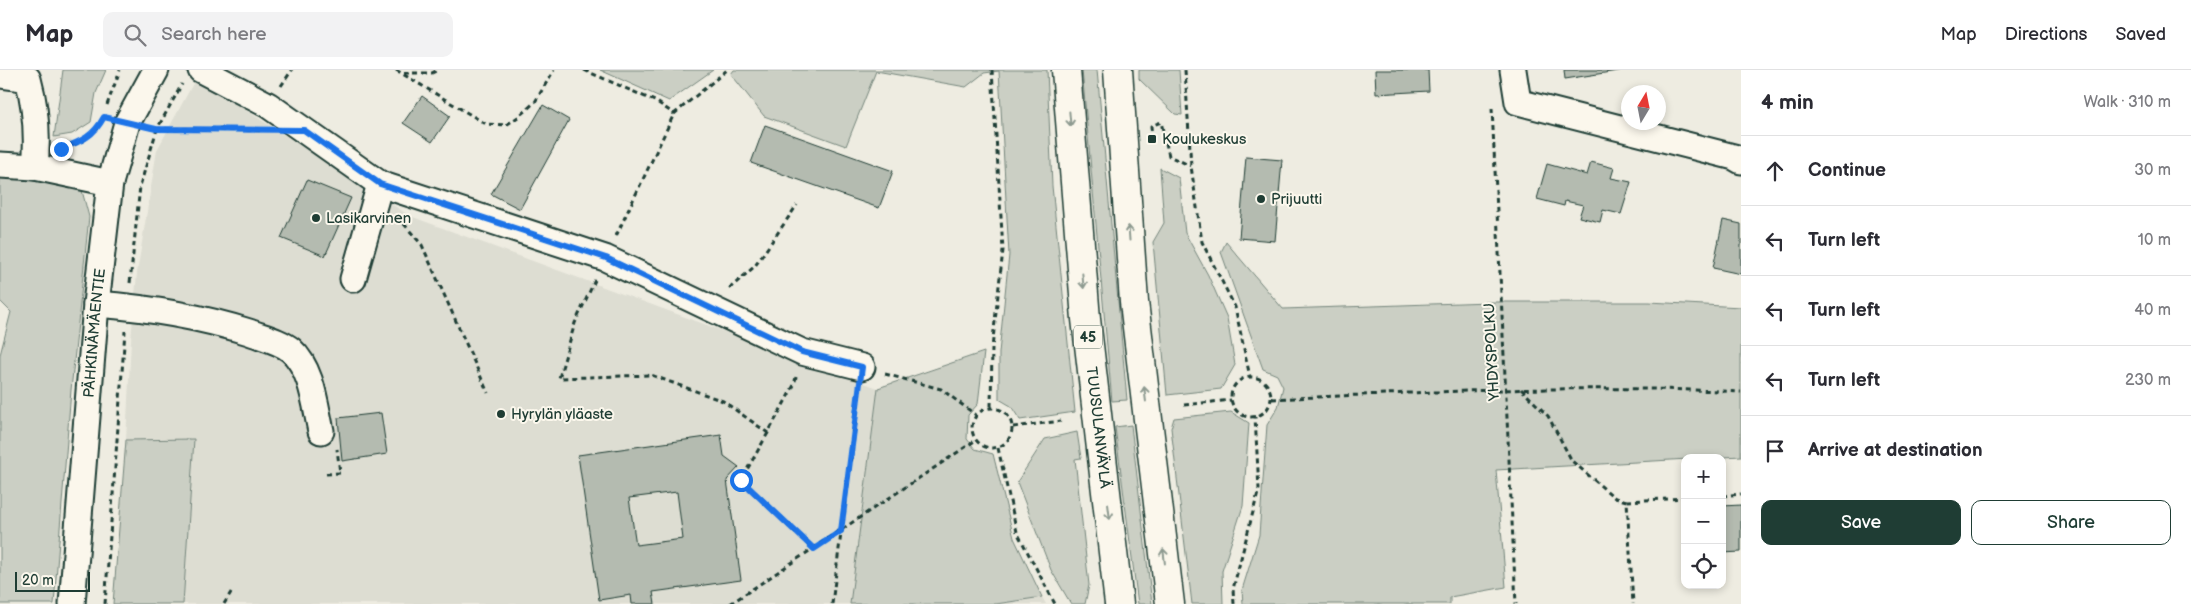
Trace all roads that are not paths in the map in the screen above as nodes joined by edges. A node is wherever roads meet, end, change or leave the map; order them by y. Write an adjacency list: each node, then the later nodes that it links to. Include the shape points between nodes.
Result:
1 (156, 70): 10 (street, PÄHKINÄMÄENTIE, via 127,123)
2 (201, 70): 11 (street, via 268,105)
3 (1066, 70): 17 (main road, TUUSULANVÄYLÄ / 45, one-way to 17, via 1086,319)
4 (1118, 70): 18 (main road, one-way to 4, via 1134,302)
5 (1512, 70): 8 (street, via 1518,102)
6 (0, 75): 7 (street, via 28,79 35,104)
7 (36, 159): 9 (street); 10 (street)
8 (1737, 159)
9 (0, 165)
10 (110, 183): 13 (street, PÄHKINÄMÄENTIE)
11 (380, 184): 12 (street); 14 (street, via 606,258 802,352)
12 (353, 279)
13 (96, 304): 15 (street, via 208,319 291,350 308,373); 16 (street, PÄHKINÄMÄENTIE)
14 (862, 367)
15 (321, 430)
16 (72, 604)
17 (1119, 604)
18 (1170, 604)

